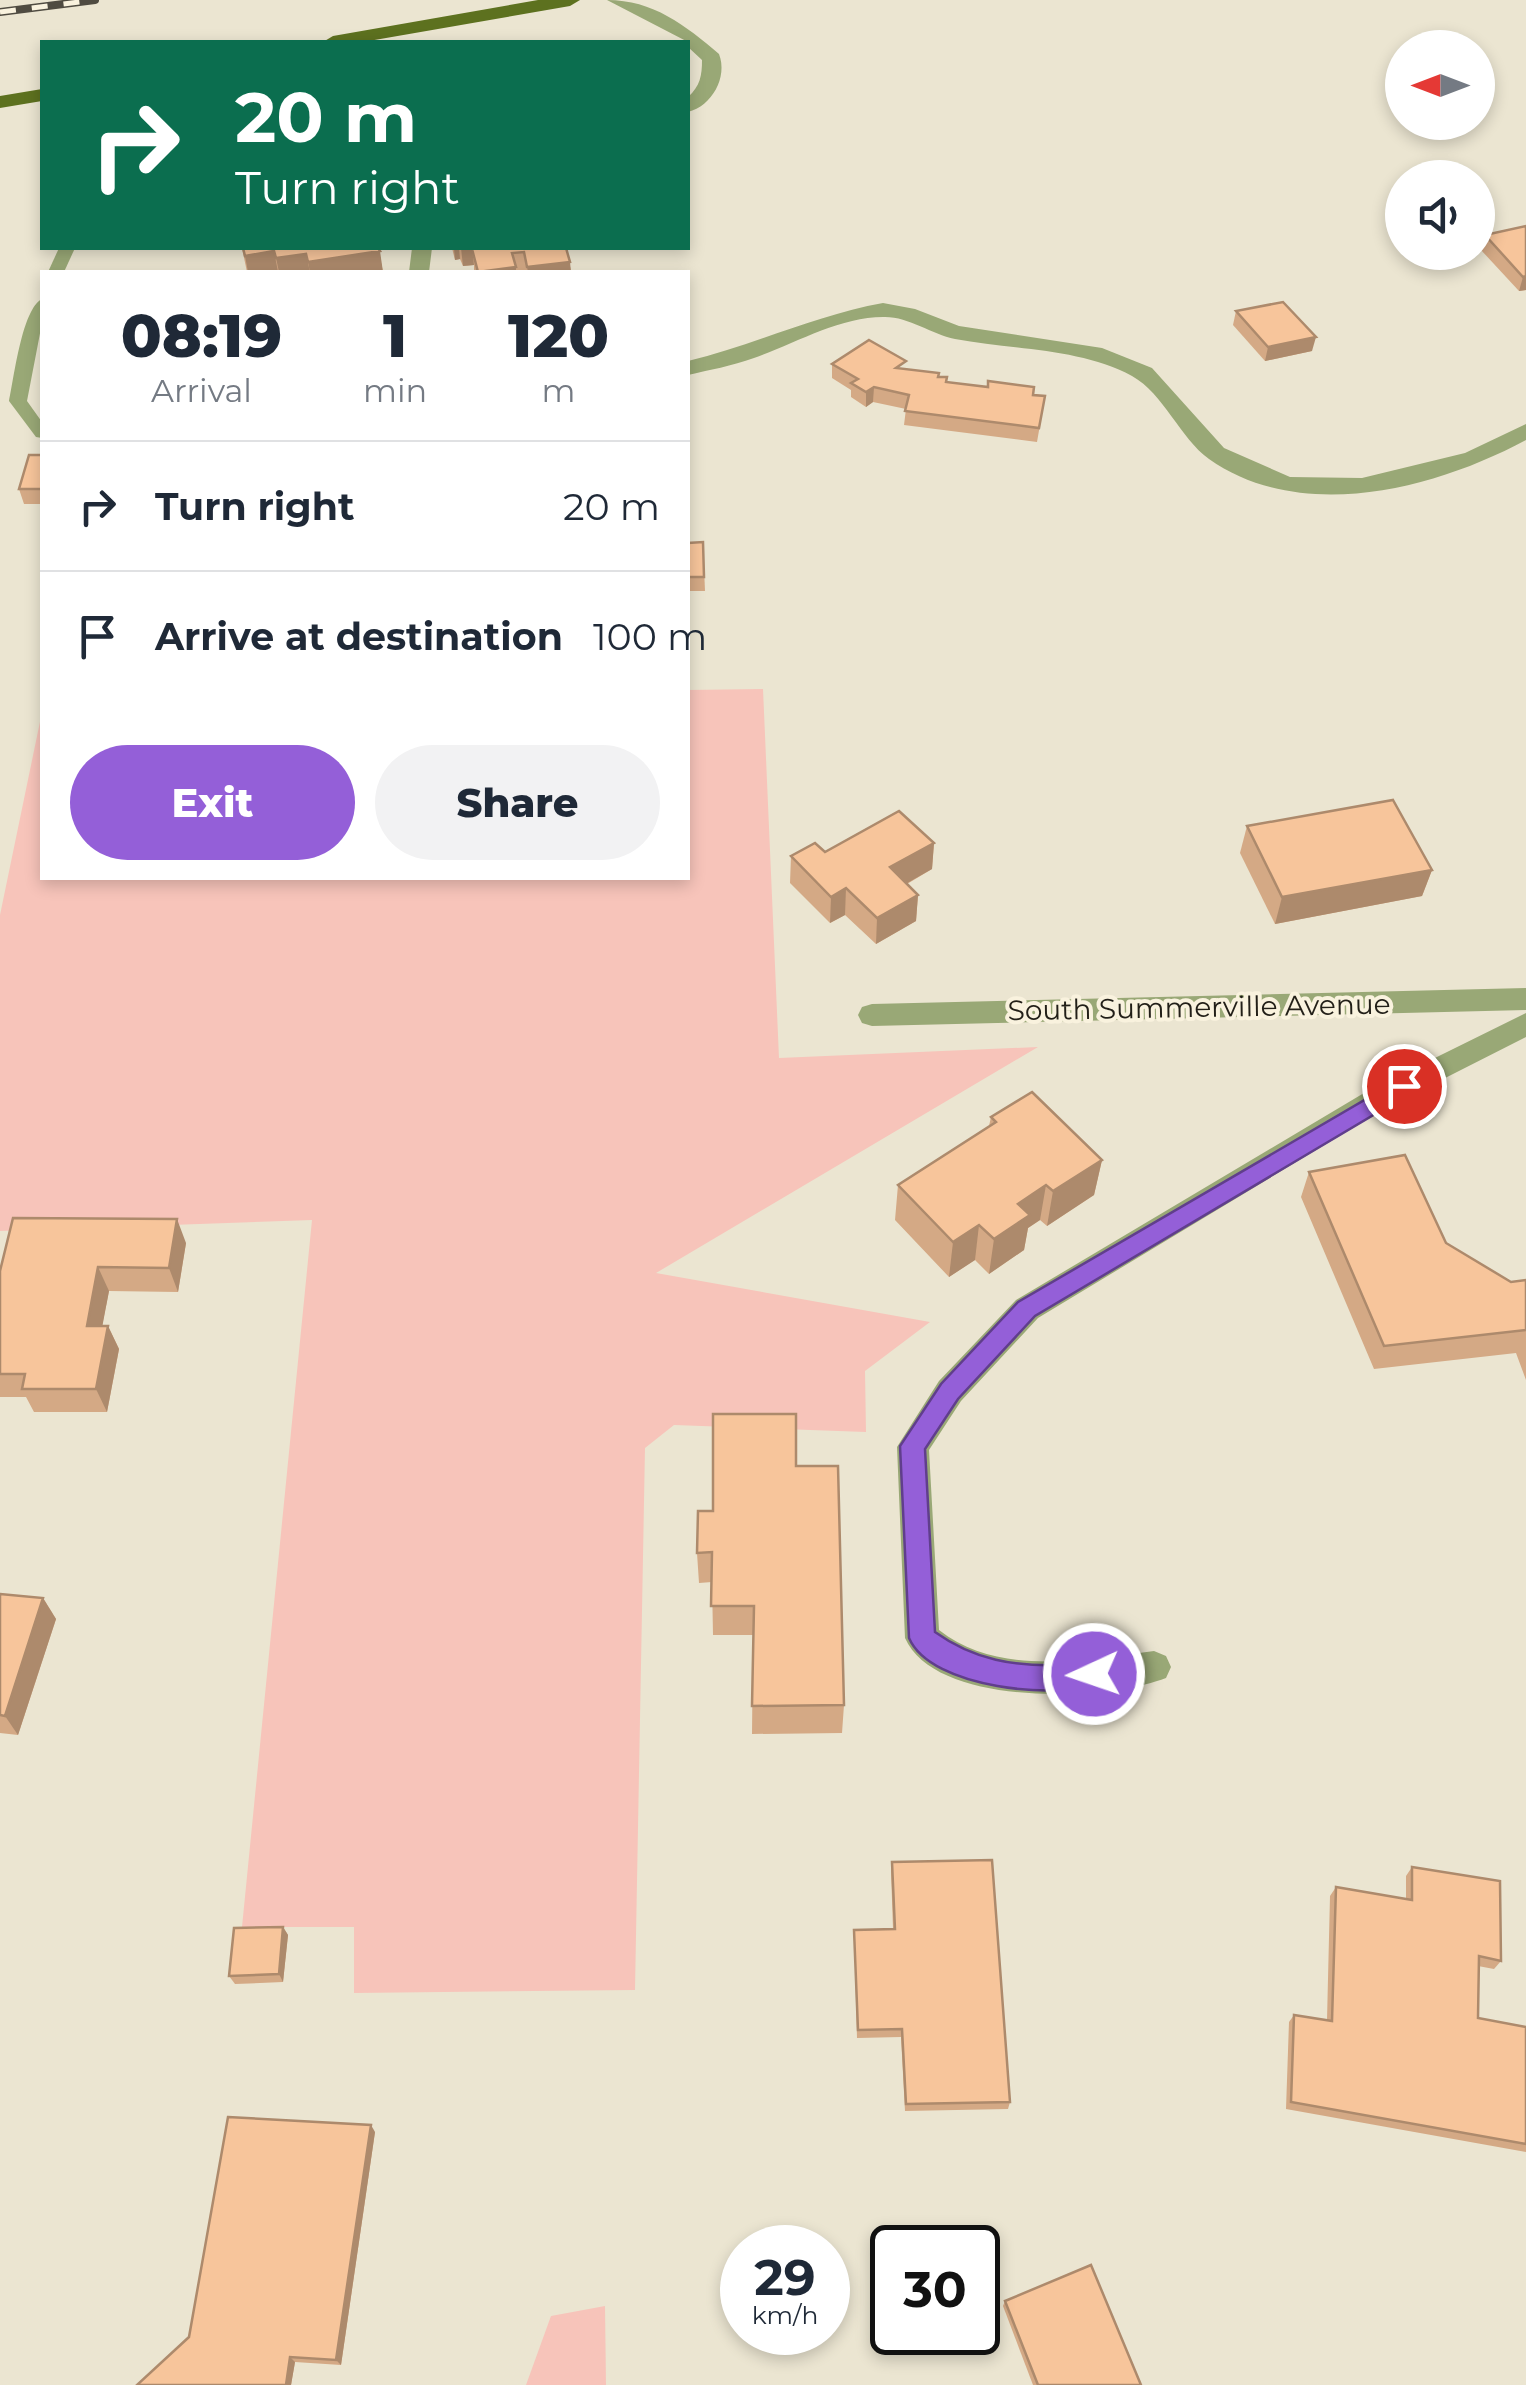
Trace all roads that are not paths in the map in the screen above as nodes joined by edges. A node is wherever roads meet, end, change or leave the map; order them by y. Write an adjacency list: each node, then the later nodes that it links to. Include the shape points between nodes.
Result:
1 (570, 0): 3 (main road)
2 (617, 0): 6 (street, via 673,25 712,58 708,92)
3 (344, 40)
4 (40, 94): 5 (main road)
5 (0, 102)
6 (690, 105)
7 (40, 309): 9 (lane, via 18,401)
8 (690, 368): 10 (street, via 883,310 954,332 1102,355 1144,373 1216,453 1290,485 1362,486 1474,459)
9 (40, 430)
10 (1526, 431)
11 (1526, 999): 12 (street, South Summerville Avenue)
12 (872, 1015)
13 (1526, 1024): 14 (street, via 1374,1101 1027,1309 950,1392 913,1446 922,1638 958,1663 1003,1675 1064,1678)
14 (1154, 1667)

